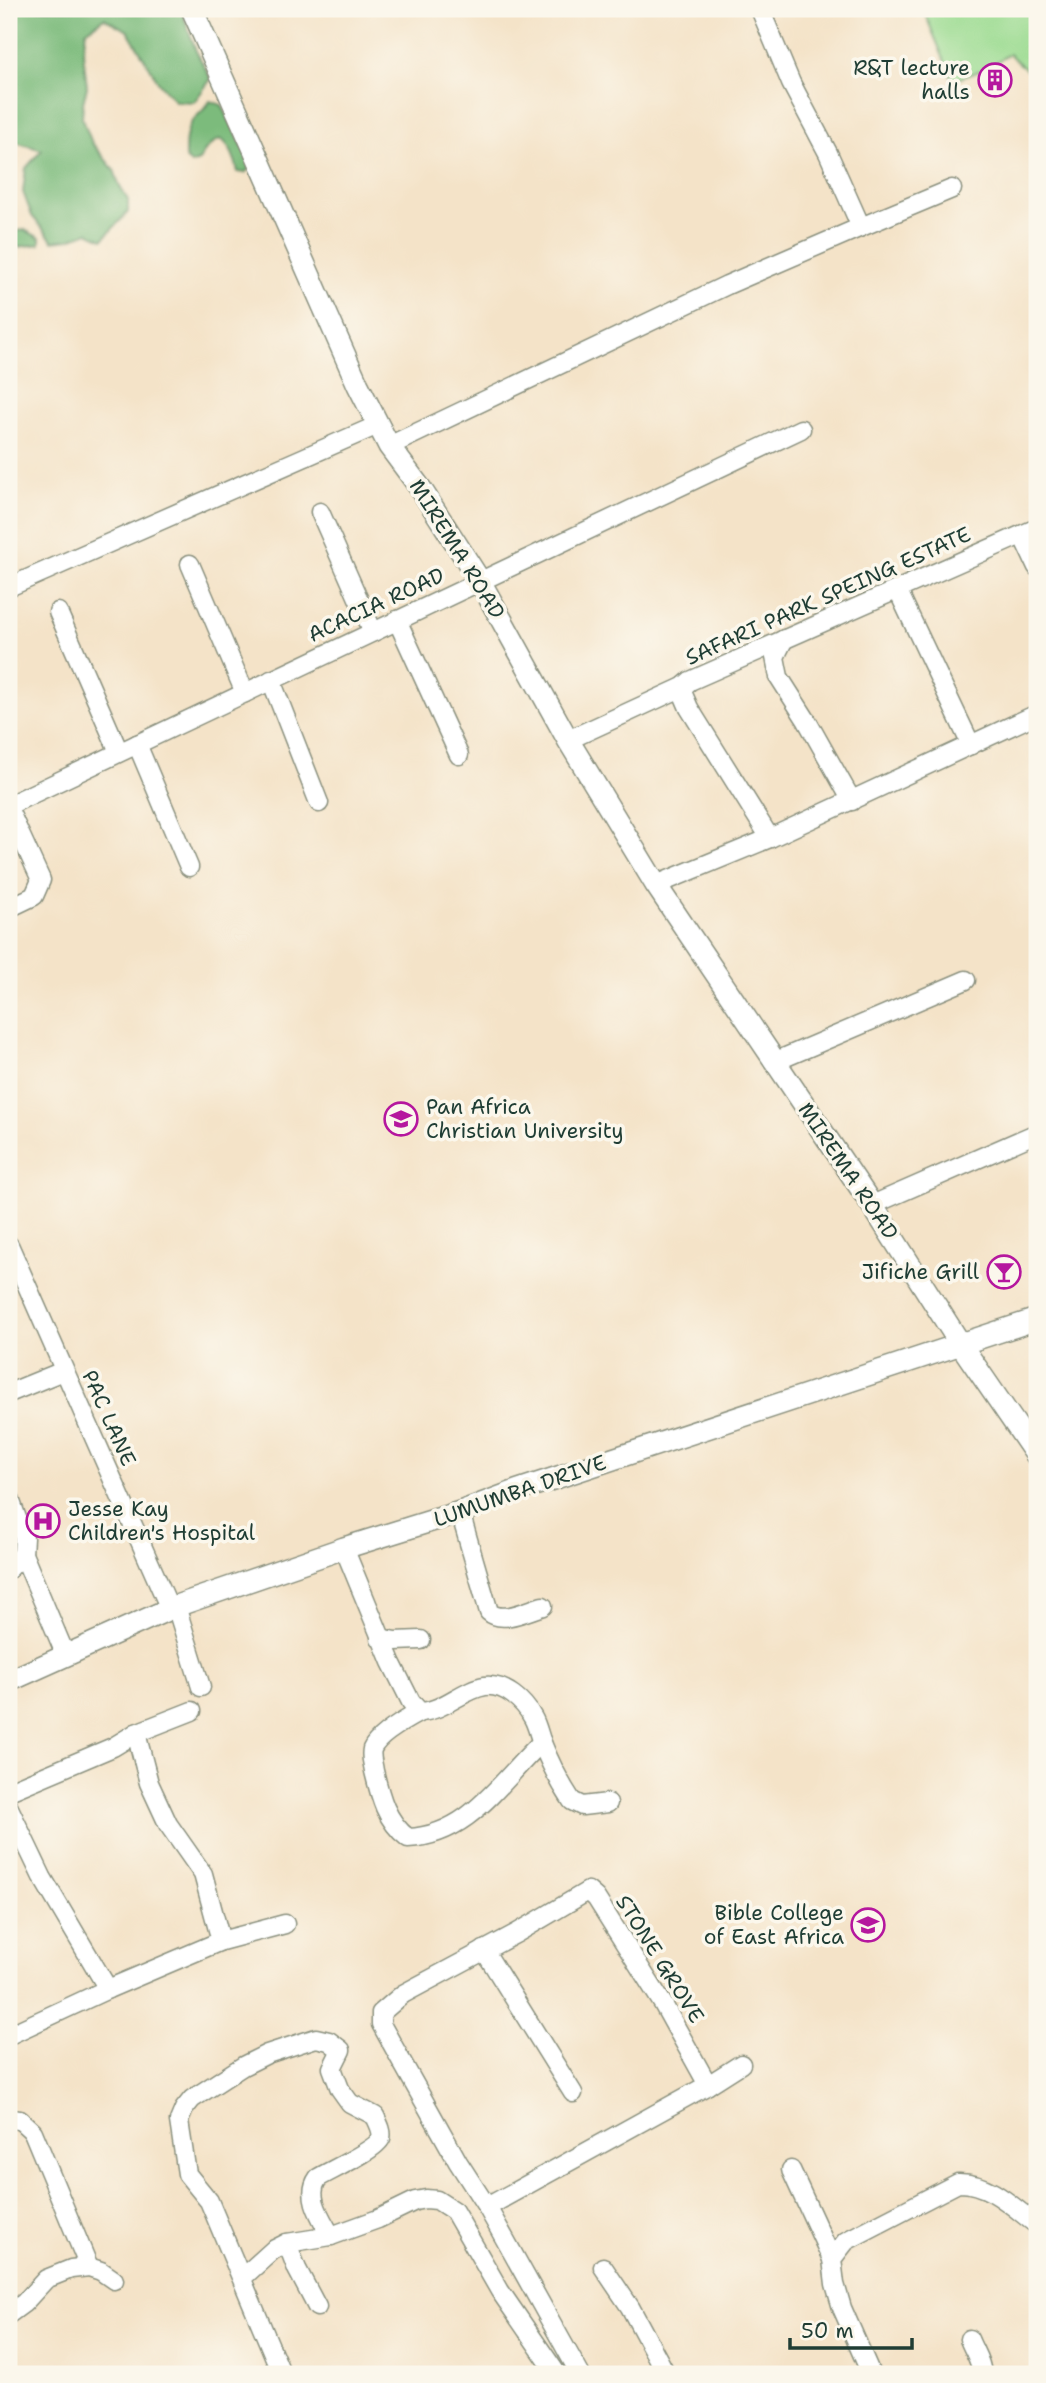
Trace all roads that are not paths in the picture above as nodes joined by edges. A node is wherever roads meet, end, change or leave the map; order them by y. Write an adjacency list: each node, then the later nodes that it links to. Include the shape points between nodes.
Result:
1 (192, 9): 5 (street, MIREMA ROAD)
2 (760, 9): 4 (street)
3 (951, 190): 4 (street)
4 (861, 227): 7 (street, via 727,285)
5 (378, 425): 7 (street, MIREMA ROAD); 13 (street)
6 (801, 429): 12 (street, ACACIA ROAD)
7 (389, 446): 12 (street, MIREMA ROAD)
8 (320, 512): 17 (street)
9 (1029, 531): 11 (street); 14 (street, SAFARI PARK SPEING ESTATE)
10 (190, 564): 21 (street)
11 (1037, 568)
12 (480, 581): 16 (street, ACACIA ROAD); 23 (street, MIREMA ROAD)
13 (9, 587)
14 (898, 591): 18 (street, SAFARI PARK SPEING ESTATE); 25 (street)
15 (58, 612): 26 (street)
16 (397, 620): 17 (street, ACACIA ROAD); 27 (street)
17 (373, 632): 19 (street, ACACIA ROAD)
18 (784, 639): 20 (street, SAFARI PARK SPEING ESTATE); 28 (street, via 775,657 779,677)
19 (271, 680): 21 (street, ACACIA ROAD); 29 (street)
20 (683, 687): 23 (street); 32 (street, SAFARI PARK SPEING ESTATE, via 689,708)
21 (245, 693): 24 (street, ACACIA ROAD)
22 (1037, 714): 25 (street)
23 (568, 740): 34 (street, MIREMA ROAD)
24 (137, 744): 26 (street, ACACIA ROAD); 33 (street)
25 (971, 745): 28 (street)
26 (120, 752): 30 (street, ACACIA ROAD)
27 (459, 755)
28 (852, 800): 32 (street)
29 (319, 803)
30 (9, 804)
31 (9, 810): 35 (street, via 41,880 34,896)
32 (770, 838): 34 (street)
33 (189, 867)
34 (656, 885): 37 (street, MIREMA ROAD)
35 (9, 908)
36 (966, 980): 37 (street)
37 (775, 1062): 39 (street, MIREMA ROAD)
38 (1037, 1133): 39 (street)
39 (872, 1205): 42 (street, MIREMA ROAD)
40 (9, 1245): 43 (street, PAC LANE)
41 (1037, 1319): 42 (street, LUMUMBA DRIVE)
42 (961, 1345): 45 (street, MIREMA ROAD); 47 (street, LUMUMBA DRIVE)
43 (63, 1371): 44 (street); 52 (street, PAC LANE)
44 (9, 1393)
45 (1037, 1457)
46 (9, 1496): 49 (street, via 24,1538)
47 (460, 1512): 48 (street, LUMUMBA DRIVE); 51 (street, via 489,1612 502,1618)
48 (344, 1548): 52 (street, LUMUMBA DRIVE); 53 (street)
49 (23, 1554): 50 (street); 55 (street)
50 (9, 1569)
51 (543, 1606)
52 (173, 1608): 55 (street, LUMUMBA DRIVE); 57 (street, PAC LANE)
53 (380, 1638): 54 (street); 59 (street)
54 (421, 1640)
55 (66, 1656): 56 (street, LUMUMBA DRIVE)
56 (9, 1681)
57 (201, 1687)
58 (192, 1712): 60 (street)
59 (420, 1712): 61 (street, via 480,1688 498,1688 525,1706); 61 (street, via 373,1746 371,1757 378,1792 398,1830 408,1838 440,1833 465,1820)
60 (136, 1733): 62 (street); 66 (street, via 149,1783 168,1824 203,1874)
61 (542, 1742): 63 (street, via 572,1801 582,1806)
62 (9, 1791)
63 (608, 1803)
64 (9, 1808): 68 (street, via 42,1877)
65 (285, 1924): 66 (street)
66 (221, 1941): 68 (street)
67 (484, 1951): 71 (street, STONE GROVE, via 590,1892 663,2004); 72 (street); 75 (street, STONE GROVE, via 403,1994 380,2019)
68 (108, 1989): 69 (street)
69 (9, 2035)
70 (741, 2064): 71 (street)
71 (708, 2085): 75 (street)
72 (573, 2093)
73 (9, 2119): 80 (street, via 20,2120 33,2132)
74 (791, 2170): 79 (street)
75 (487, 2207): 89 (street, STONE GROVE)
76 (1037, 2225): 79 (street, via 984,2187 958,2183 846,2241)
77 (331, 2236): 78 (street); 82 (street, via 315,2203 314,2184 369,2150 381,2133 376,2116 350,2103 340,2089 332,2068 341,2050 316,2039 243,2066 192,2099 180,2121 187,2174 209,2201); 88 (street, via 415,2201 446,2204)
78 (287, 2243): 82 (street); 84 (street)
79 (832, 2259): 91 (street, via 842,2308)
80 (89, 2267): 83 (street); 85 (street, via 46,2279)
81 (603, 2267): 90 (street)
82 (242, 2278): 87 (street)
83 (114, 2280)
84 (317, 2307)
85 (9, 2314)
86 (969, 2340): 92 (street, via 981,2360)
87 (281, 2370)
88 (556, 2374)
89 (580, 2374)
90 (666, 2374)
91 (871, 2374)
92 (982, 2374)

